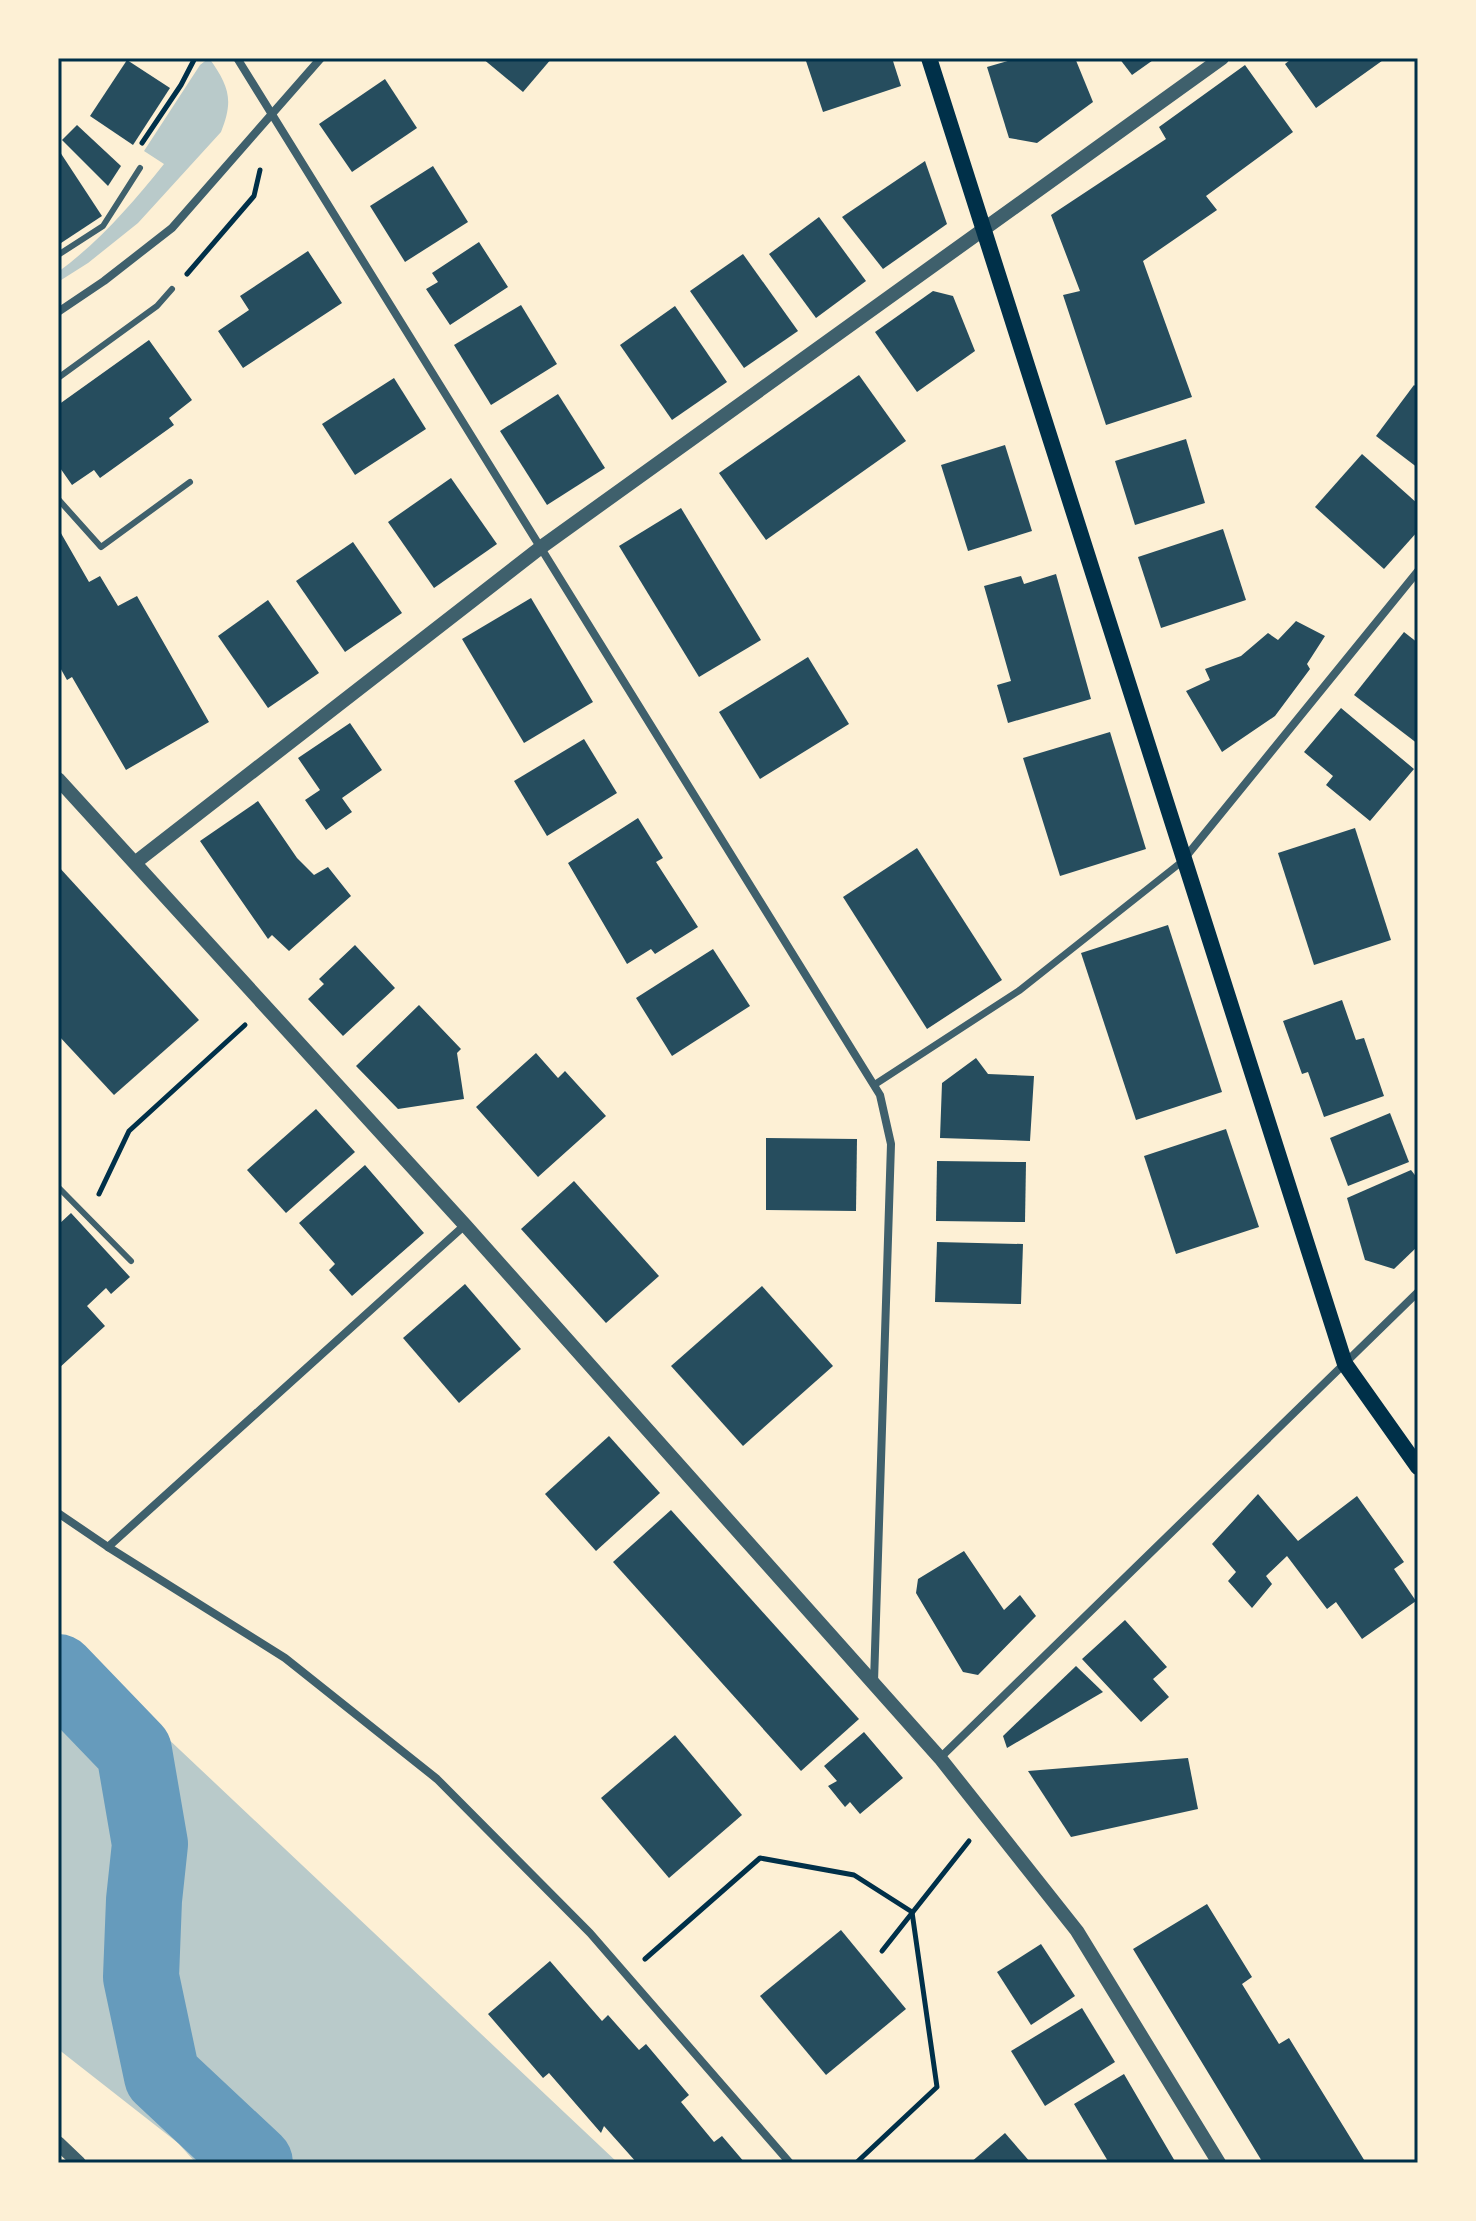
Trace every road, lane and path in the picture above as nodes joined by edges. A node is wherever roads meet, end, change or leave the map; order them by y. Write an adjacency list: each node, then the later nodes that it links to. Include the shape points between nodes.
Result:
1 (195, 58): 7 (path, via 139,148)
2 (237, 58): 6 (street)
3 (321, 58): 6 (street)
4 (929, 58): 9 (main road)
5 (1222, 58): 9 (street)
6 (272, 114): 12 (street, via 172,228); 16 (street)
7 (140, 168): 10 (lane, via 103,226)
8 (254, 196): 11 (path)
9 (985, 228): 16 (street); 19 (main road)
10 (58, 255)
11 (172, 289): 13 (lane, via 157,306)
12 (58, 312)
13 (58, 378)
14 (190, 482): 15 (lane, via 101,547)
15 (58, 499)
16 (540, 548): 20 (street); 22 (street)
17 (1418, 571): 19 (street)
18 (58, 779): 20 (street)
19 (1184, 860): 22 (street, via 1020,990); 28 (main road)
20 (136, 862): 21 (street)
21 (266, 1006): 24 (path, via 129,1131); 25 (street)
22 (874, 1085): 32 (street, via 891,1144)
23 (58, 1187): 24 (lane)
24 (88, 1217): 26 (lane)
25 (465, 1225): 31 (street); 32 (street)
26 (131, 1261)
27 (1418, 1292): 28 (street)
28 (1345, 1364): 29 (main road); 33 (street)
29 (1418, 1467)
30 (58, 1513): 31 (street)
31 (108, 1547): 37 (street, via 285,1658 437,1779)
32 (874, 1682): 33 (street)
33 (940, 1758): 34 (street)
34 (988, 1819): 35 (path); 42 (street, via 1077,1931)
35 (912, 1912): 36 (path); 37 (path, via 854,1875 760,1858); 41 (path, via 937,2087)
36 (882, 1951)
37 (626, 1975): 40 (street)
38 (58, 2143): 39 (street)
39 (79, 2163)
40 (790, 2163)
41 (856, 2163)
42 (1219, 2163)

